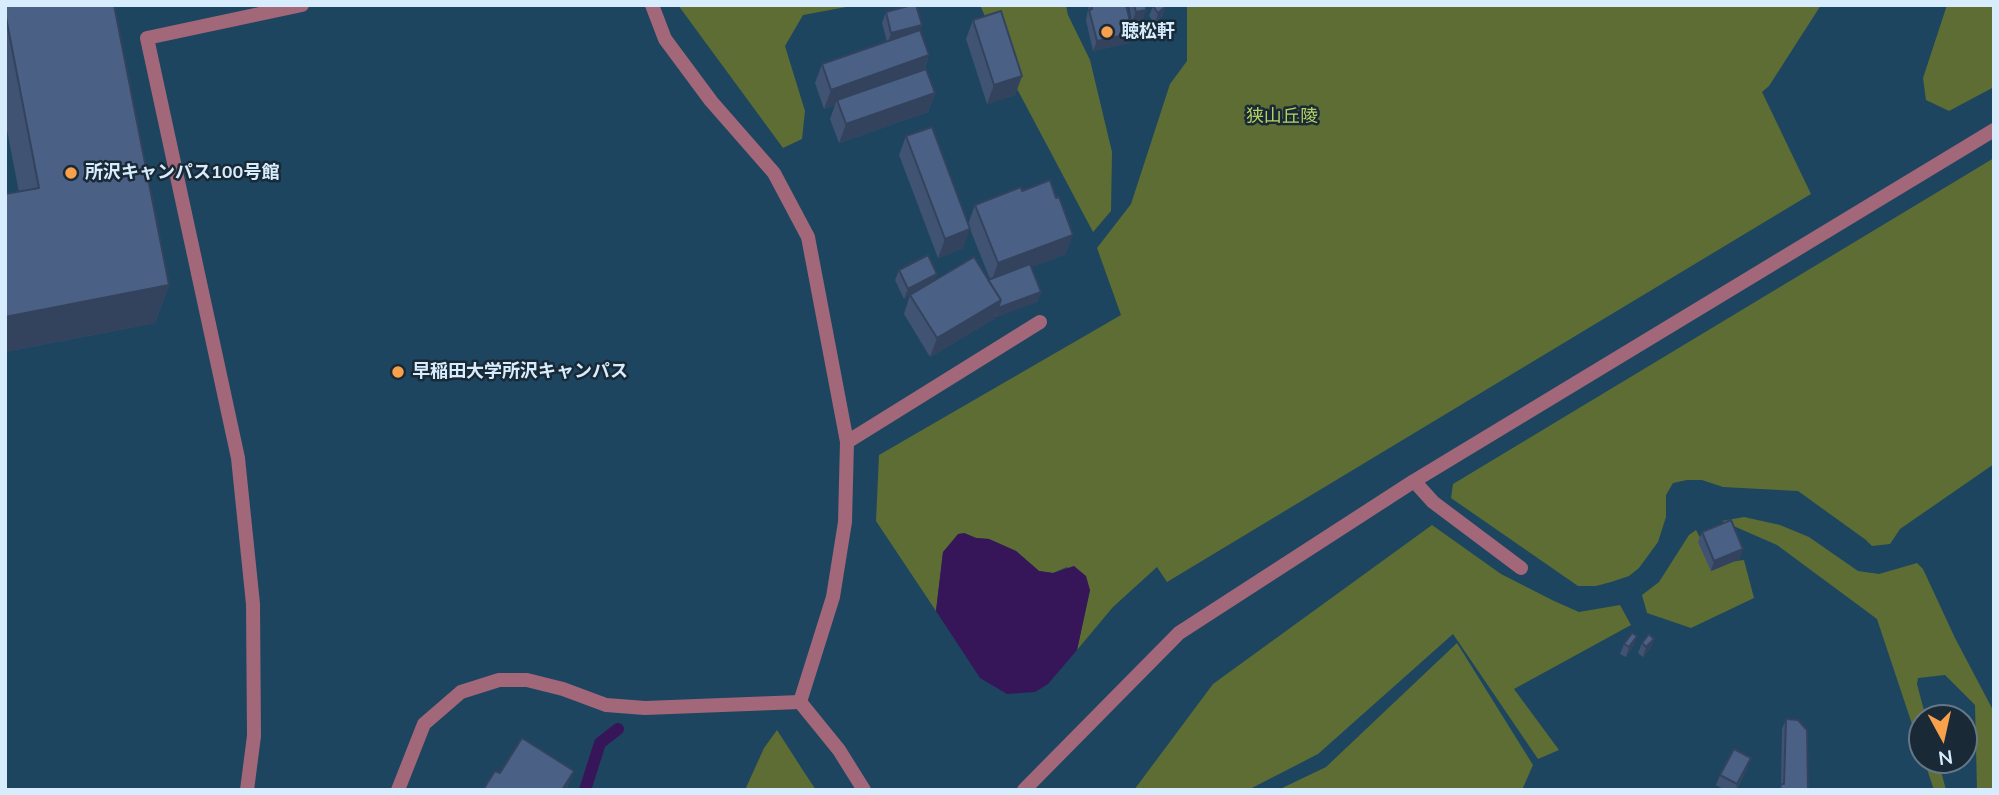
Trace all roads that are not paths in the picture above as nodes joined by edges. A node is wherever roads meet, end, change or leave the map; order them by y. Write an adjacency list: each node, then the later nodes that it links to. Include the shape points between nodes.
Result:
1 (302, 5): 9 (street, via 147,38 238,458 253,604 254,736)
2 (652, 5): 5 (street, via 665,39 774,173 808,237)
3 (1994, 130): 6 (street)
4 (1040, 322): 5 (street)
5 (848, 442): 8 (street, via 845,522 833,597)
6 (1414, 481): 7 (street, via 1433,502); 12 (street, via 1179,633)
7 (1521, 568)
8 (800, 702): 10 (street, via 645,708 606,705 527,680 499,680 461,692 424,724); 11 (street)
9 (247, 790)
10 (398, 790)
11 (864, 790)
12 (1024, 790)

